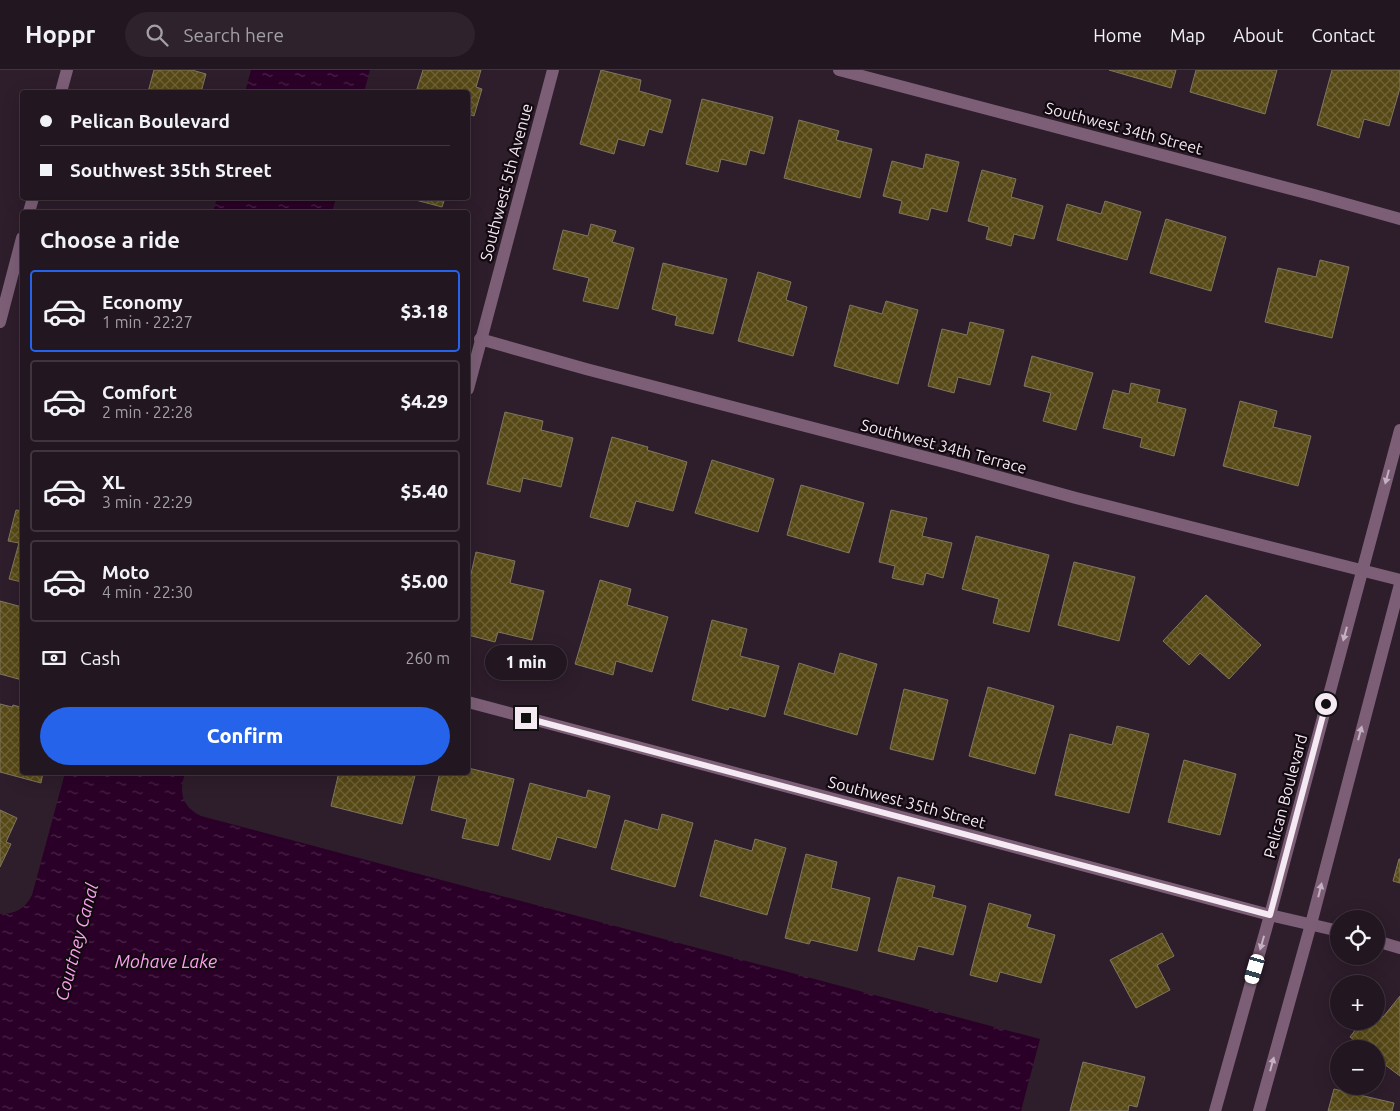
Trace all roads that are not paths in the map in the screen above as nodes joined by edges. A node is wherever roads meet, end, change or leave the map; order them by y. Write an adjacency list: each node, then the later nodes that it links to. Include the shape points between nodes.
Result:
1 (67, 70): 4 (street)
2 (553, 70): 8 (street, Southwest 5th Avenue)
3 (839, 70): 5 (street, Southwest 34th Street)
4 (62, 90)
5 (1400, 219)
6 (20, 246): 7 (street)
7 (0, 322)
8 (480, 339): 9 (street, Southwest 5th Avenue); 11 (street, Southwest 34th Terrace, via 1076,498)
9 (470, 381)
10 (1400, 430): 11 (street, Pelican Boulevard, one-way to 11)
11 (1362, 570): 12 (street, Southwest 34th Terrace); 15 (street, Pelican Boulevard, one-way to 15)
12 (1400, 580)
13 (1400, 584): 16 (street, one-way to 13)
14 (470, 703): 15 (street, Southwest 35th Street)
15 (1270, 915): 16 (street, Southwest 35th Street); 20 (street, Pelican Boulevard, one-way to 20)
16 (1311, 924): 17 (street, Southwest 35th Street); 21 (street, one-way to 16)
17 (1330, 929)
18 (1385, 944): 19 (street)
19 (1400, 948)
20 (1215, 1111)
21 (1259, 1111)

